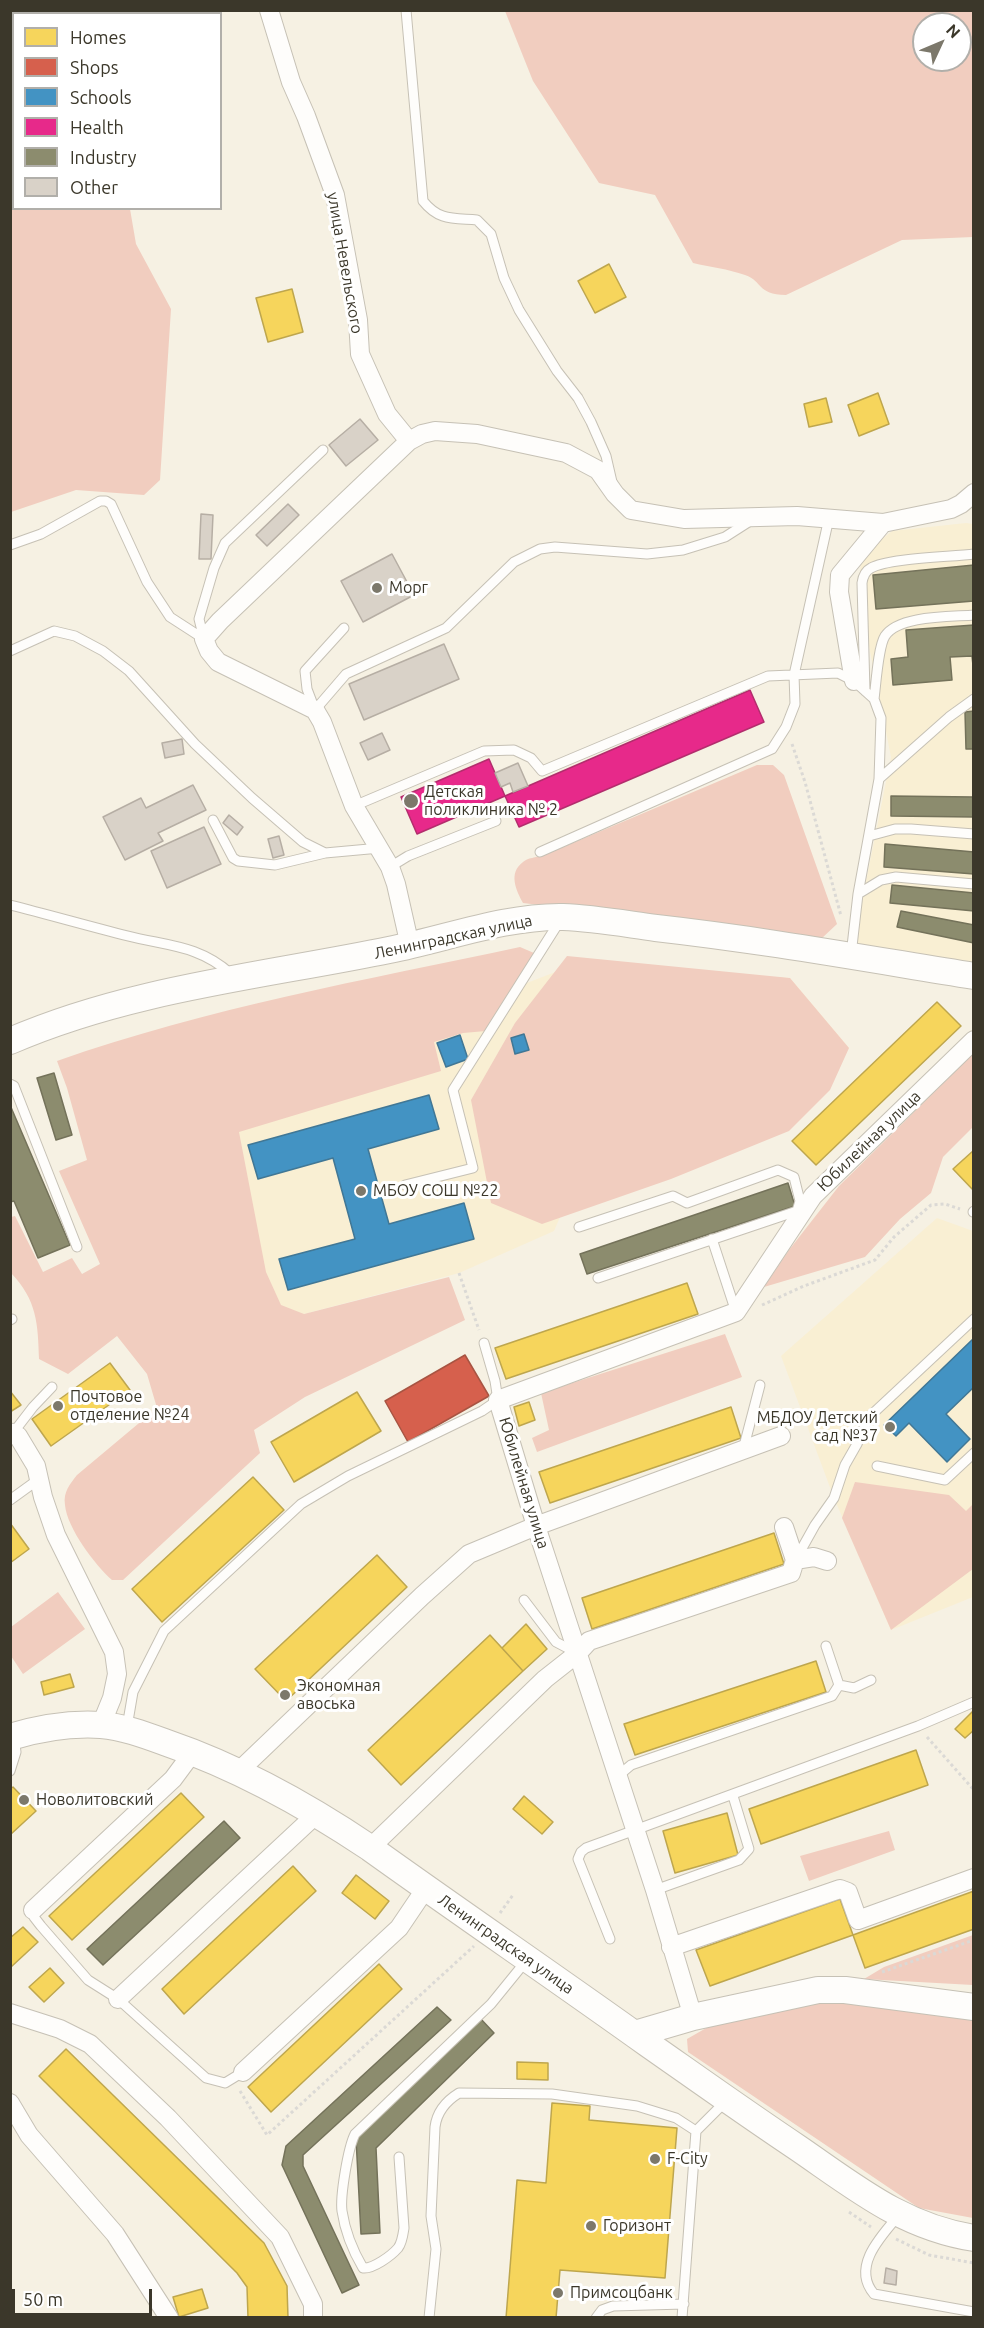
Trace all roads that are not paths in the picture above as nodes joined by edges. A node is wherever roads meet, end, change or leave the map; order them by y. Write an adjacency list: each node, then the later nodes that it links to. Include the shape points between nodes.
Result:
1 (269, 10): 3 (street, улица Невельского, via 291,82 335,195 358,320 360,354 387,414)
2 (406, 10): 6 (lane, via 423,201 432,212 447,218 477,220 491,234 504,278 519,310 591,422 606,456)
3 (409, 441): 6 (street, via 435,431 477,434 566,453 598,470); 14 (street)
4 (323, 450): 14 (lane, via 225,543 199,619)
5 (974, 493): 9 (street, via 951,509)
6 (615, 494): 7 (street, via 631,510 684,519)
7 (755, 517): 8 (street); 20 (lane, via 725,537 683,550 647,554 540,549 514,562 446,628 346,674)
8 (829, 518): 9 (street); 16 (lane)
9 (883, 523): 17 (street, via 840,575 838,592)
10 (10, 545): 14 (lane, via 106,501 111,504 147,582 170,617)
11 (974, 554): 17 (lane, via 885,563 864,574)
12 (974, 615): 18 (lane, via 911,620 894,627 885,636)
13 (344, 628): 20 (lane, via 305,671)
14 (204, 639): 20 (street, via 218,662)
15 (10, 651): 29 (lane, via 54,631 75,636 103,651 129,671 195,744 252,798 303,842)
16 (794, 675): 17 (lane, via 838,673); 22 (lane, via 768,676 542,771 531,758 514,750 484,751); 28 (lane, via 795,704 772,749)
17 (859, 686): 18 (lane)
18 (874, 699): 21 (lane, via 881,718)
19 (974, 699): 21 (lane)
20 (315, 710): 22 (street)
21 (879, 779): 26 (lane)
22 (354, 806): 27 (street)
23 (213, 820): 29 (lane, via 238,861 275,866)
24 (496, 822): 30 (lane, via 408,856)
25 (974, 834): 26 (lane, via 910,829)
26 (869, 836): 32 (lane)
27 (380, 848): 29 (lane); 30 (street)
28 (540, 852)
29 (325, 853)
30 (390, 867): 35 (street)
31 (974, 884): 32 (lane, via 896,877 881,879)
32 (858, 894): 36 (lane)
33 (10, 904): 38 (lane, via 186,948 220,964)
34 (563, 917): 35 (main road, Ленинградская улица, via 493,925); 36 (main road, Ленинградская улица); 42 (lane, via 453,1090 473,1168)
35 (410, 946): 38 (main road, Ленинградская улица)
36 (851, 956): 37 (main road, Ленинградская улица)
37 (974, 976)
38 (234, 978): 40 (main road, Ленинградская улица, via 109,1006)
39 (974, 1040): 43 (street, Юбилейная улица)
40 (10, 1041)
41 (10, 1084): 46 (lane)
42 (405, 1185)
43 (806, 1194): 44 (lane, via 794,1177 778,1170 687,1203 673,1196); 45 (lane, via 797,1211); 48 (street, Юбилейная улица)
44 (579, 1227)
45 (712, 1239): 47 (lane); 48 (lane)
46 (77, 1247)
47 (597, 1278)
48 (736, 1312): 53 (street, Юбилейная улица)
49 (974, 1319): 63 (lane, via 868,1418 834,1498)
50 (484, 1343): 53 (lane)
51 (760, 1385): 56 (lane)
52 (52, 1387): 54 (lane)
53 (498, 1400): 61 (street, Юбилейная улица); 72 (lane, via 301,1504 164,1631 133,1692)
54 (12, 1434): 59 (street, via 18,1436 36,1466)
55 (781, 1436): 56 (street)
56 (743, 1450): 61 (street)
57 (974, 1453): 58 (lane, via 945,1480)
58 (877, 1466)
59 (39, 1479): 60 (lane); 71 (street, via 56,1535 114,1652 117,1674)
60 (10, 1500)
61 (536, 1526): 67 (street, Юбилейная улица); 76 (street, via 469,1554)
62 (784, 1527): 63 (street)
63 (795, 1560): 64 (street, via 814,1557); 67 (street, via 791,1574 589,1641)
64 (827, 1561)
65 (524, 1600): 67 (lane, via 556,1642)
66 (826, 1646): 69 (lane)
67 (578, 1653): 77 (street, Юбилейная улица); 81 (street, via 545,1679)
68 (871, 1680): 69 (lane, via 854,1688)
69 (839, 1685): 77 (lane, via 832,1696 631,1765)
70 (974, 1702): 78 (lane)
71 (101, 1725): 72 (main road, Ленинградская улица); 73 (main road, Ленинградская улица, via 69,1725)
72 (127, 1729): 74 (main road, Ленинградская улица)
73 (12, 1734): 75 (lane, via 16,1752)
74 (193, 1752): 76 (main road, Ленинградская улица); 85 (street, via 173,1779)
75 (10, 1771)
76 (239, 1771): 79 (main road, Ленинградская улица)
77 (618, 1776): 80 (street, Юбилейная улица)
78 (733, 1796): 80 (lane); 84 (lane, via 749,1849 739,1860)
79 (314, 1810): 81 (main road, Ленинградская улица); 89 (street, via 308,1822)
80 (635, 1830): 84 (street, Юбилейная улица); 86 (lane, via 586,1848 578,1859)
81 (370, 1848): 83 (main road, Ленинградская улица)
82 (974, 1878): 87 (street, via 858,1920 848,1892 840,1889)
83 (426, 1888): 88 (main road, Ленинградская улица); 94 (street, via 399,1928)
84 (655, 1890): 87 (street, Юбилейная улица)
85 (33, 1910): 89 (lane, via 41,1926 88,1980)
86 (610, 1939)
87 (671, 1947): 92 (street, Юбилейная улица)
88 (528, 1959): 93 (main road, Ленинградская улица); 98 (lane, via 492,2004 355,2134 350,2145 342,2210 353,2252 363,2268 387,2257 402,2240)
89 (118, 1999): 94 (lane, via 206,2078 225,2083)
90 (974, 2007): 92 (main road, via 818,1990)
91 (10, 2013): 104 (street, via 60,2029 90,2044 168,2118 280,2237 313,2304)
92 (693, 2017): 93 (main road)
93 (635, 2034): 95 (main road, Ленинградская улица)
94 (238, 2075)
95 (727, 2100): 97 (lane); 99 (main road, Ленинградская улица)
96 (10, 2103): 103 (street, via 29,2135 115,2234)
97 (696, 2131): 101 (lane); 105 (lane, via 676,2118 637,2106 552,2094 459,2093 448,2100 436,2118 435,2127 431,2216 436,2249)
98 (399, 2157)
99 (899, 2215): 100 (main road, Ленинградская улица, via 924,2227); 102 (lane, via 883,2233 865,2265 868,2288 874,2295)
100 (974, 2238)
101 (684, 2304): 106 (lane, via 613,2306 602,2310); 107 (lane)
102 (974, 2312)
103 (170, 2318)
104 (313, 2318)
105 (429, 2318)
106 (596, 2318)
107 (682, 2318)

